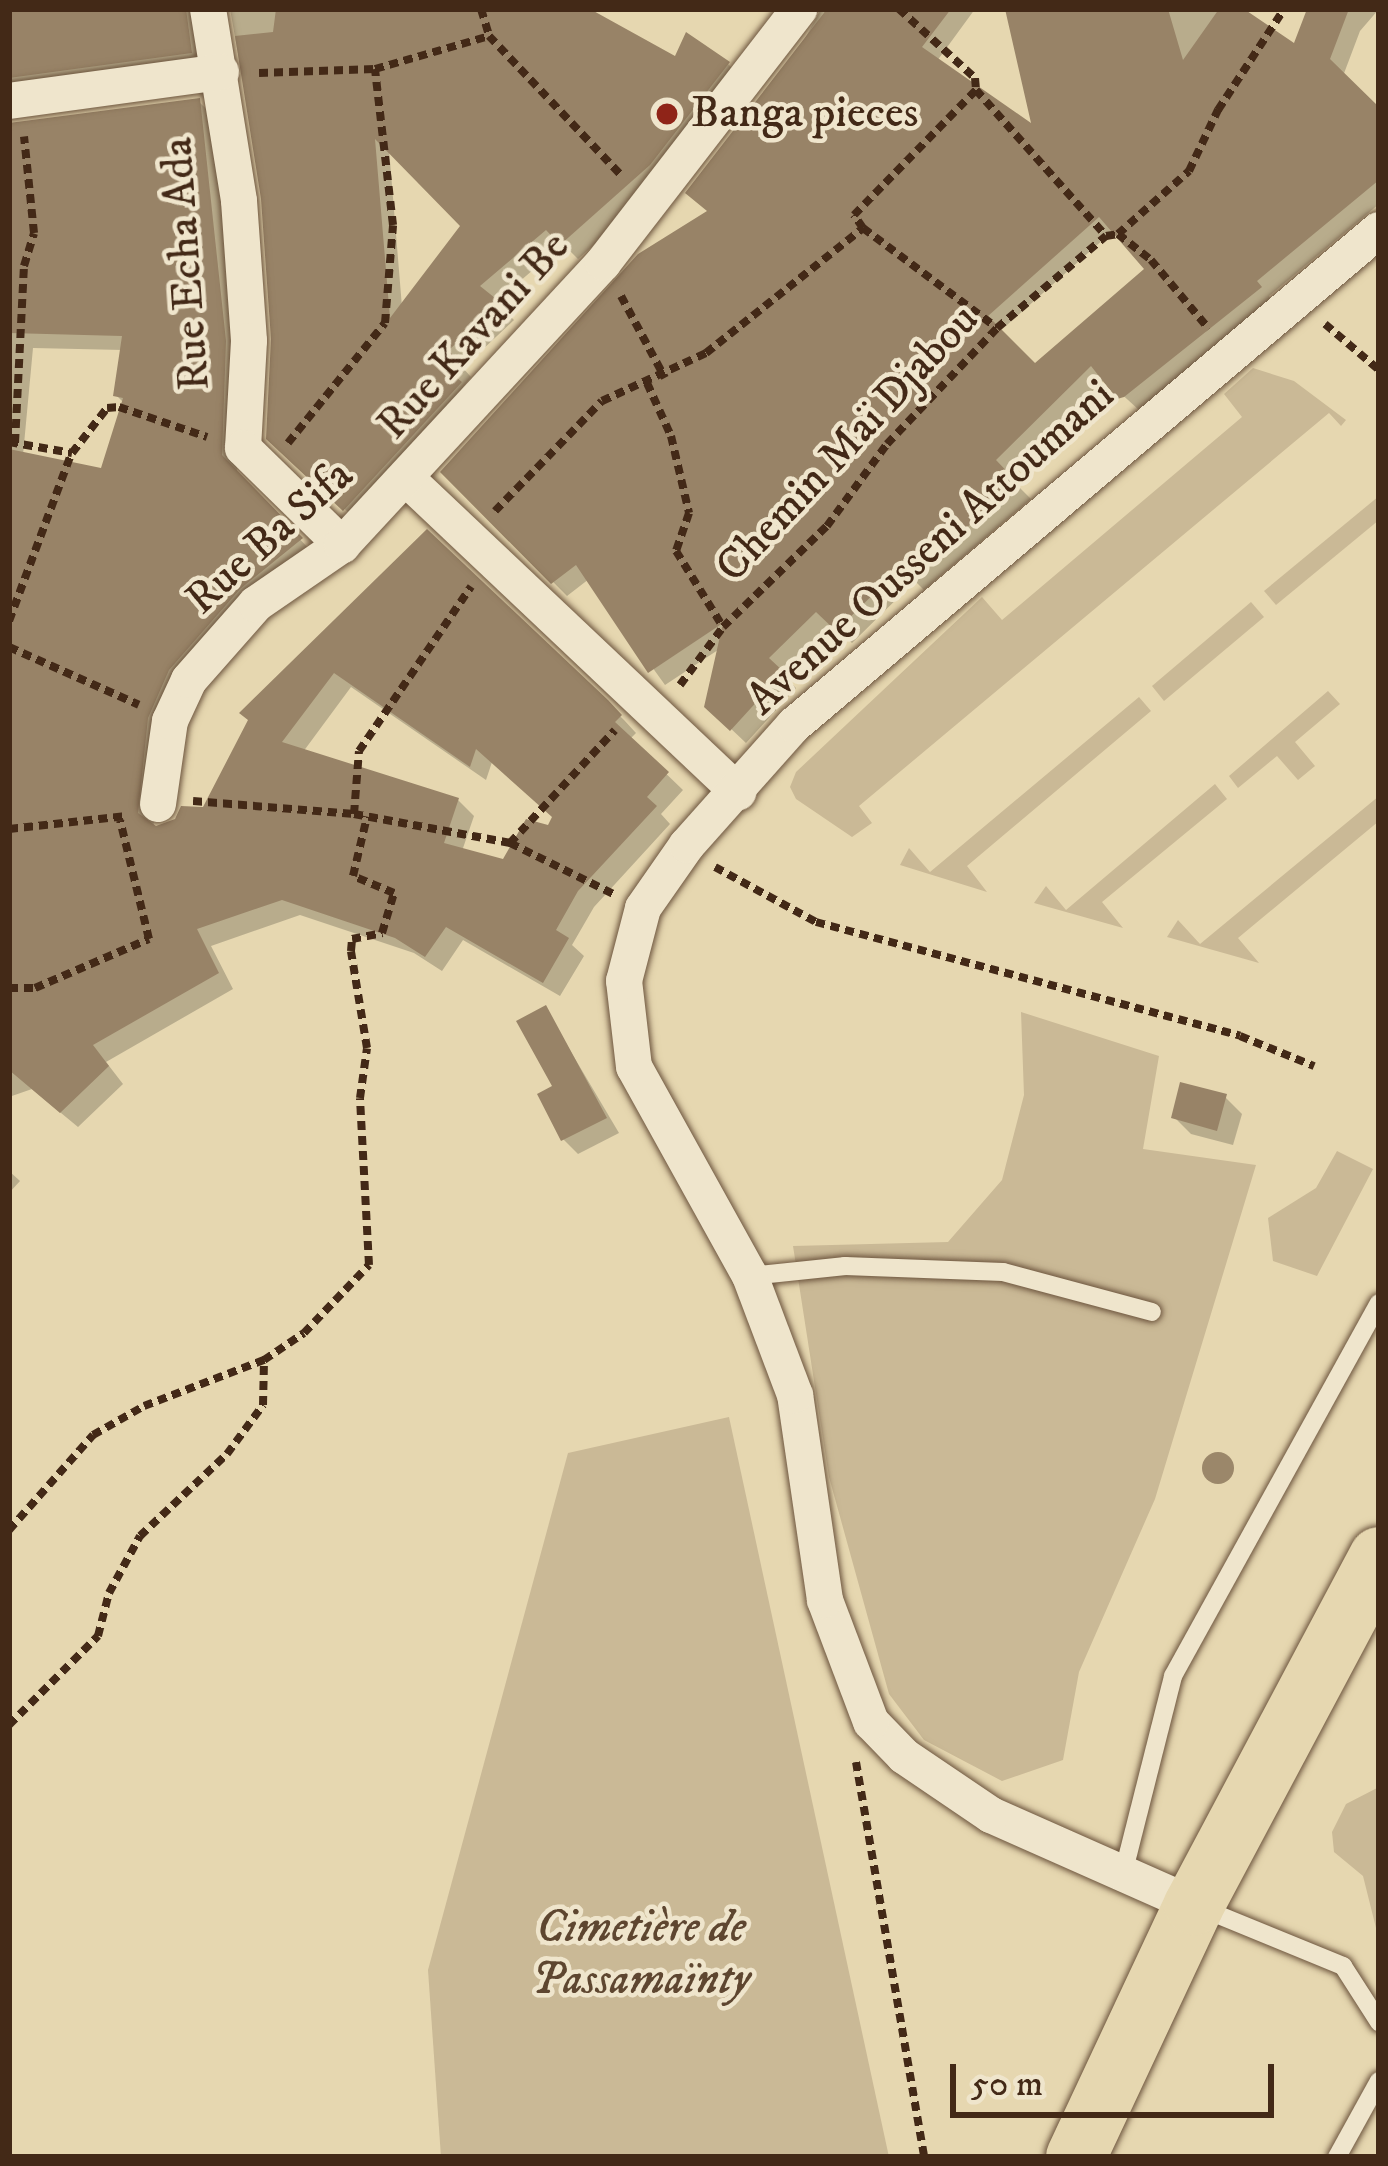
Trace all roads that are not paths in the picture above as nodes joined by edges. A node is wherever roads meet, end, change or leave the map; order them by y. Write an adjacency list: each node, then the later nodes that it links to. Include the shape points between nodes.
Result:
1 (208, 9): 3 (street, Rue Echa Ada)
2 (799, 9): 6 (street, Rue Kavani Be, via 649,209)
3 (221, 72): 4 (street); 7 (street, Rue Echa Ada, via 253,460)
4 (14, 100)
5 (1379, 230): 8 (street, Avenue Ousseni Attoumani, via 794,725)
6 (406, 479): 7 (street, Rue Ba Sifa); 8 (street, Rue Kavani Be)
7 (342, 545): 9 (street, Rue Ba Sifa, via 256,604 189,680 170,721)
8 (738, 792): 10 (street, Avenue Ousseni Attoumani, via 643,908 624,981 634,1067)
9 (158, 804)
10 (750, 1276): 12 (lane, via 845,1266 1003,1272); 14 (street, Avenue Ousseni Attoumani, via 795,1395 825,1600 871,1722 904,1756 991,1815)
11 (1379, 1303): 14 (lane, via 1173,1676)
12 (1152, 1312)
13 (1379, 1557): 15 (main road)
14 (1123, 1874): 15 (street, Avenue Ousseni Attoumani)
15 (1194, 1905): 16 (lane, via 1343,1966); 18 (main road)
16 (1379, 2022)
17 (1379, 2081): 19 (lane)
18 (1076, 2157)
19 (1336, 2157)

